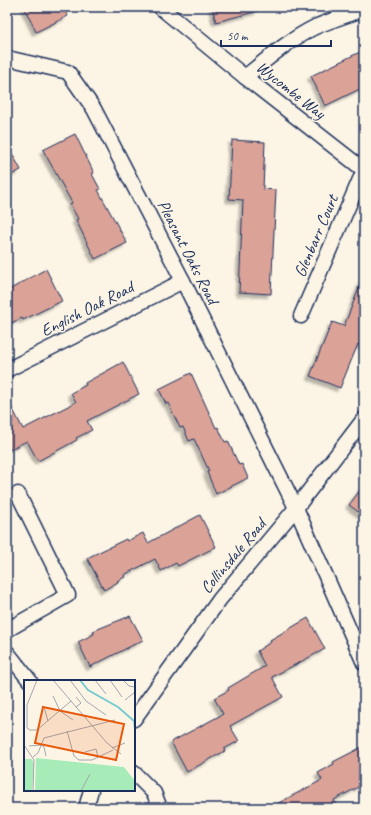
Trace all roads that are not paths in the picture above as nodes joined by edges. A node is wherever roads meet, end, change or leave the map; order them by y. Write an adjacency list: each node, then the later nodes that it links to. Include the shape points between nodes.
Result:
1 (160, 7): 4 (street, Wycombe Way)
2 (364, 9): 4 (street, via 299,36)
3 (7, 58): 6 (street, Pleasant Oaks Road, via 68,72 94,109)
4 (245, 77): 5 (street, Wycombe Way)
5 (364, 170): 7 (street, Glenbarr Court)
6 (183, 280): 8 (street, English Oak Road); 11 (street, Pleasant Oaks Road)
7 (301, 316)
8 (7, 370)
9 (364, 419): 11 (street, Collinsdale Road)
10 (18, 494): 12 (street, via 68,595)
11 (296, 508): 14 (street, Pleasant Oaks Road); 16 (street, Collinsdale Road, via 220,599)
12 (7, 630)
13 (7, 652): 15 (street)
14 (364, 664)
15 (29, 680)
16 (135, 718)
17 (135, 774): 20 (street, via 154,793)
18 (91, 791): 19 (street)
19 (86, 808)
20 (160, 808)

